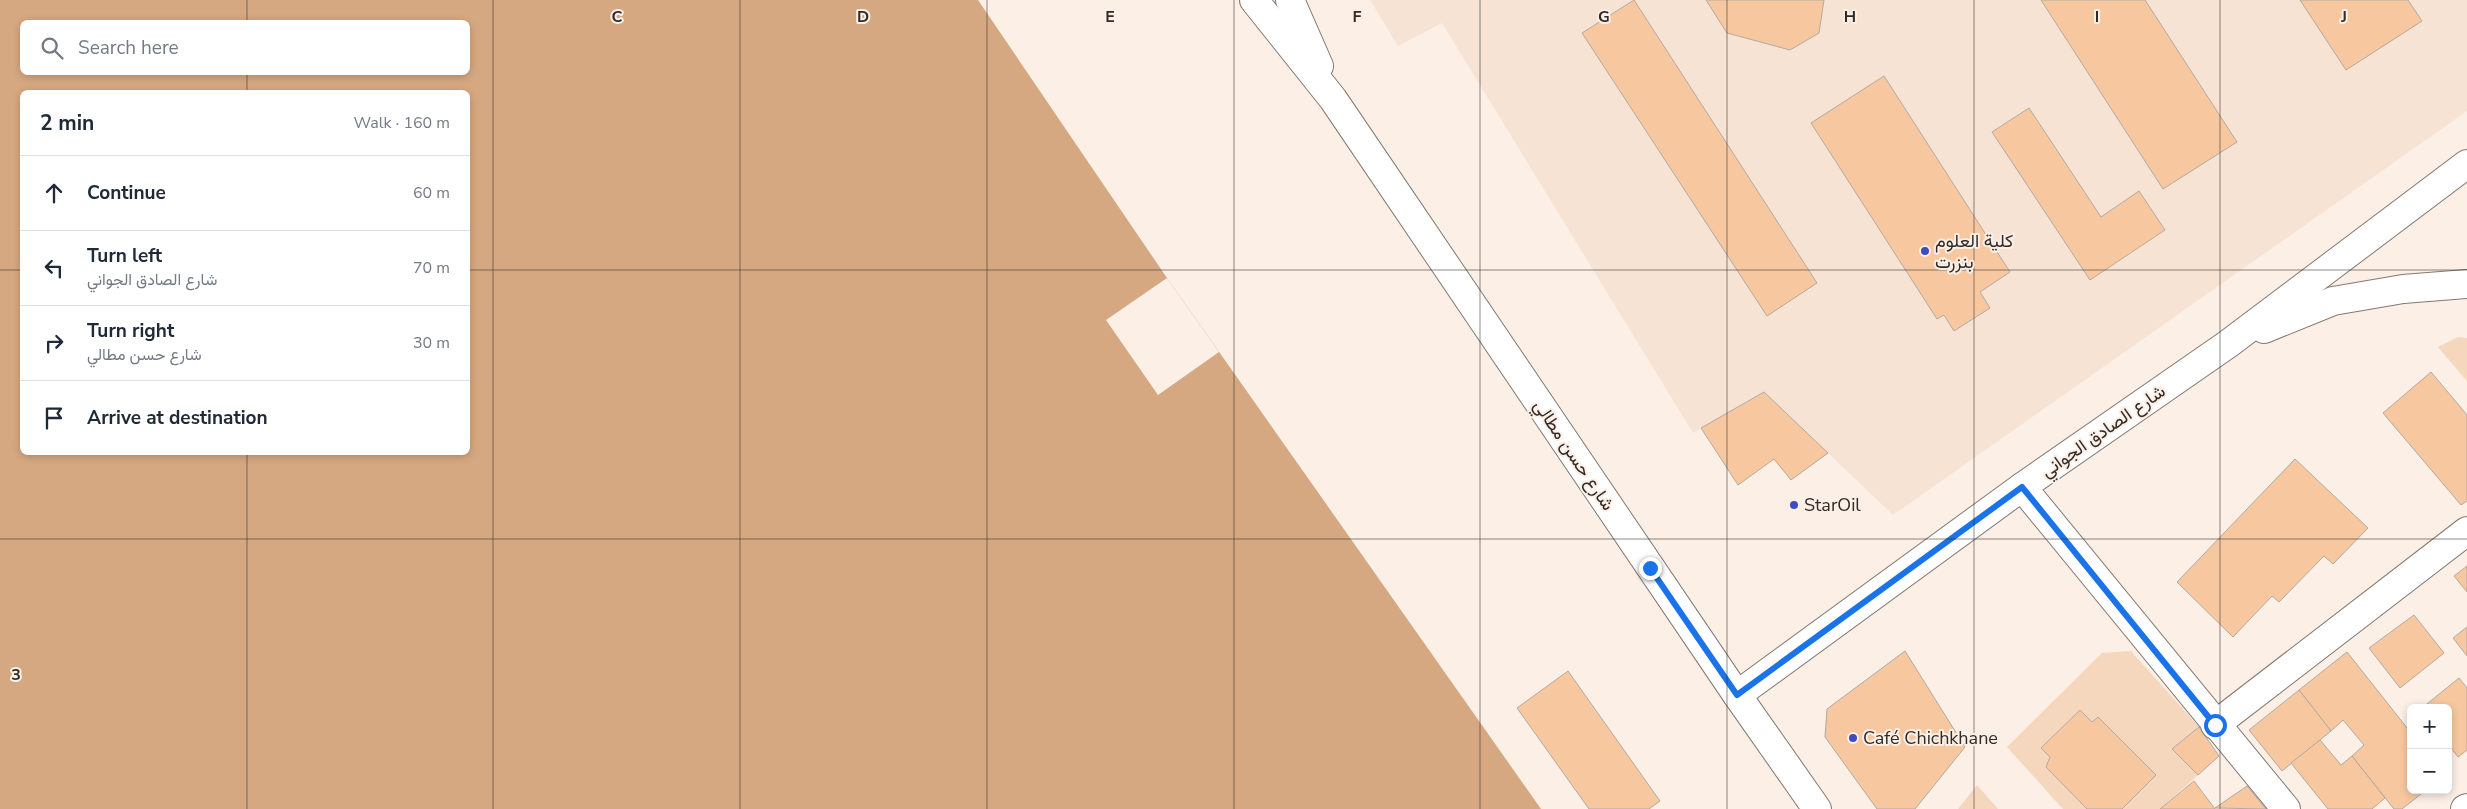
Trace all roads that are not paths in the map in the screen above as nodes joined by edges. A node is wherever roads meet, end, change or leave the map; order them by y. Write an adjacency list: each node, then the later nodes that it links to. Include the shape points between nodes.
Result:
1 (1254, 0): 3 (street)
2 (1290, 0): 3 (street)
3 (1333, 99): 9 (street, شارع حسن مطالي)
4 (2467, 164): 6 (street, شارع الصادق الجواني)
5 (2467, 284): 6 (street, via 2404,289 2333,301)
6 (2228, 344): 7 (street, شارع الصادق الجواني)
7 (2022, 487): 9 (street, شارع الصادق الجواني); 10 (street)
8 (2467, 532): 10 (street)
9 (1737, 695): 11 (street, شارع حسن مطالي)
10 (2215, 725): 12 (street)
11 (1817, 809)
12 (2286, 809)

